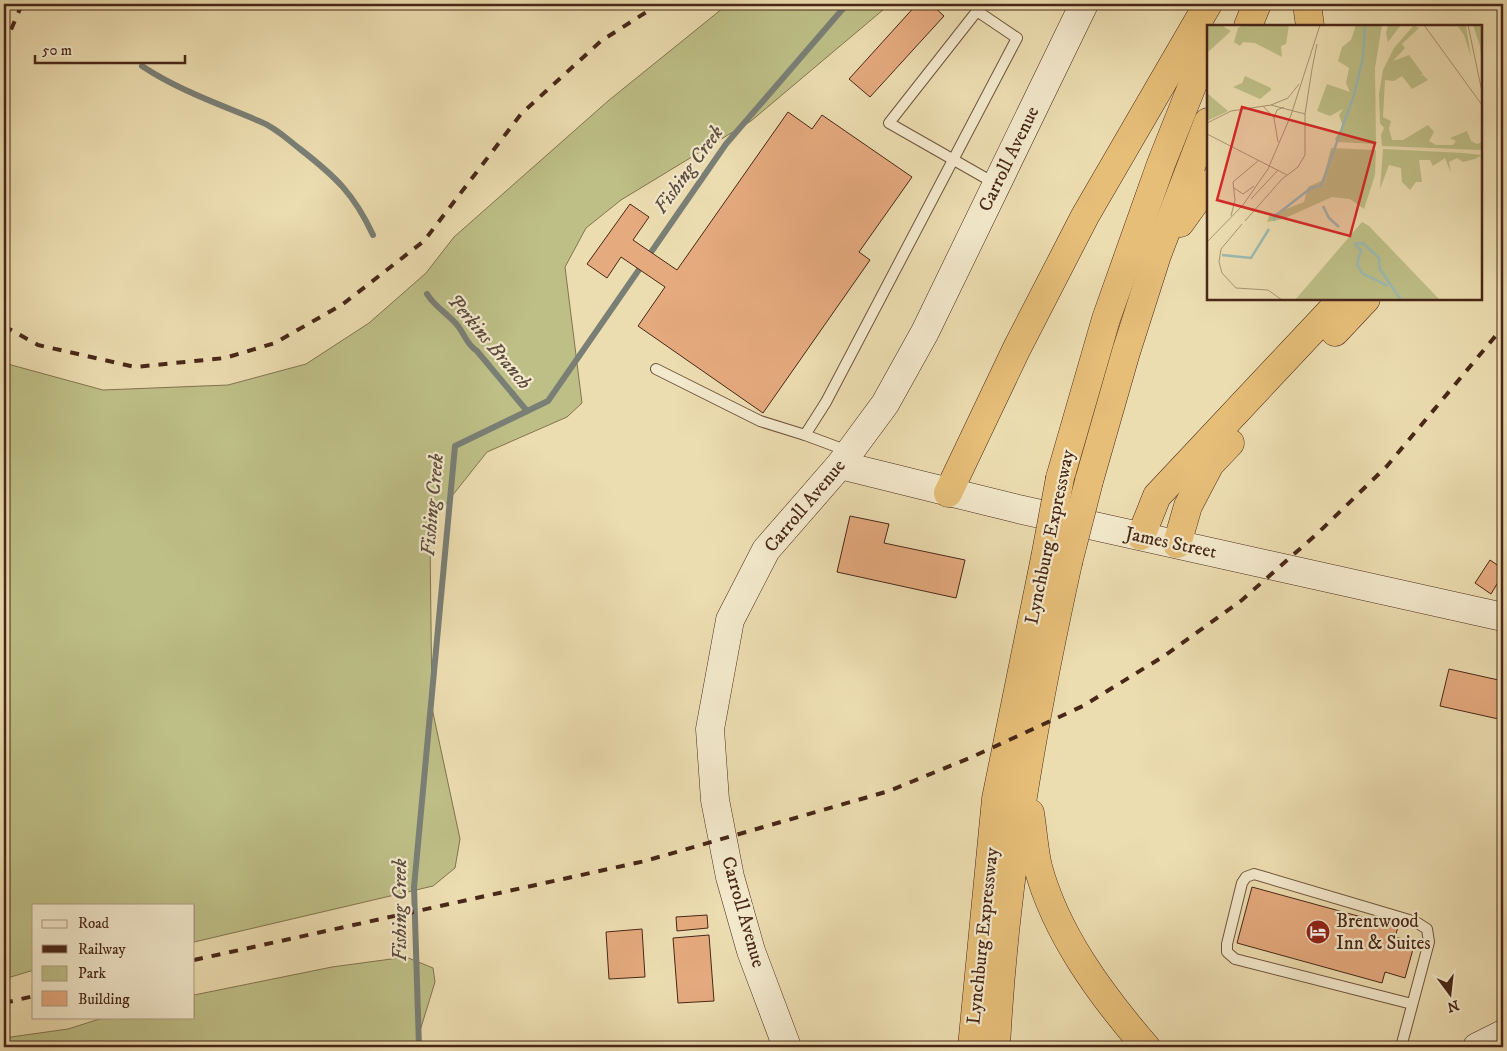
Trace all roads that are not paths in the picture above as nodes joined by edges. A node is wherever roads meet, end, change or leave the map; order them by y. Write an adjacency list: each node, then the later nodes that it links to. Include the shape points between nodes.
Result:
1 (1084, 4): 12 (street, Carroll Avenue)
2 (1208, 4): 20 (highway, via 1085,216)
3 (1226, 4): 6 (highway)
4 (1257, 4): 7 (highway)
5 (1307, 4): 8 (highway)
6 (1216, 25)
7 (1248, 25)
8 (1310, 25)
9 (1207, 49): 23 (highway, Lynchburg Expressway, bridge, via 1161,164 1106,319 1060,478)
10 (1207, 125): 14 (highway, Lynchburg Expressway)
11 (954, 160): 11 (lane, via 889,123 977,11 1017,38); 12 (lane); 18 (lane)
12 (997, 184): 19 (street, Carroll Avenue, via 926,332 884,404)
13 (1207, 185): 14 (highway)
14 (1158, 255): 23 (highway, Lynchburg Expressway, bridge, via 1089,481)
15 (1341, 300): 21 (highway, via 1157,496)
16 (1365, 300): 22 (highway, via 1210,464 1188,506)
17 (656, 369): 18 (lane, via 760,421)
18 (805, 436): 19 (lane)
19 (845, 458): 20 (street, James Street); 29 (street, Carroll Avenue, via 778,535 748,581 730,620 710,729 715,800 730,877 751,950)
20 (948, 493): 21 (street, James Street)
21 (1141, 536): 22 (street, James Street)
22 (1176, 544): 24 (street, James Street)
23 (1056, 561): 25 (highway, Lynchburg Expressway, via 1044,670); 30 (highway, Lynchburg Expressway, via 996,799)
24 (1503, 617)
25 (1025, 777): 28 (highway, via 1038,866 1055,915 1082,963); 31 (highway, Lynchburg Expressway, via 1004,948)
26 (1412, 1004): 26 (lane, via 1429,942 1427,929 1416,922 1254,874 1246,877 1227,944 1227,952 1235,959); 32 (lane)
27 (1503, 1034): 33 (street)
28 (1139, 1043)
29 (787, 1047)
30 (972, 1047)
31 (996, 1047)
32 (1401, 1047)
33 (1477, 1047)

